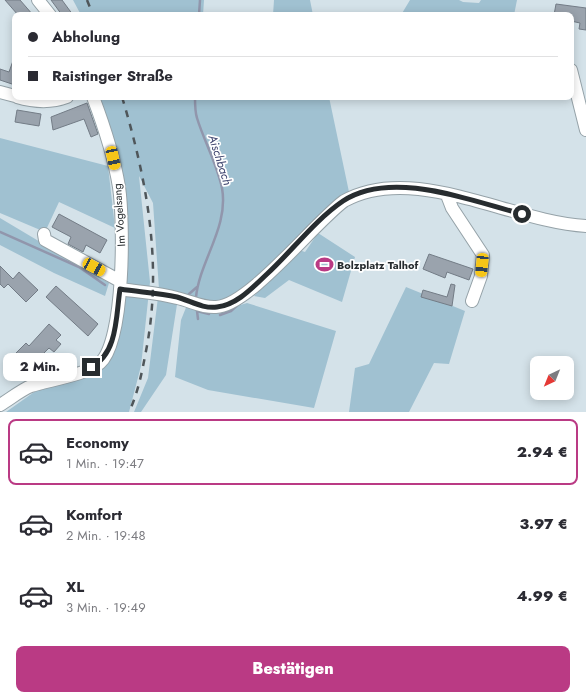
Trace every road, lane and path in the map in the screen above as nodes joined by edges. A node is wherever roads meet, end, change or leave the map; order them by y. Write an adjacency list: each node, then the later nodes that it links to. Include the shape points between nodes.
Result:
1 (38, 0): 2 (street)
2 (48, 12)
3 (574, 82): 9 (street)
4 (0, 92): 5 (street)
5 (12, 96)
6 (26, 100): 7 (street)
7 (59, 100)
8 (94, 100): 13 (street, Im Vogelsang, via 105,128 119,188 122,244)
9 (586, 130)
10 (448, 195): 11 (street, via 534,217); 13 (street, via 398,187 370,190 351,196 330,212 248,292 226,305 204,307 178,298); 14 (street, via 452,208 483,255 481,276)
11 (586, 226)
12 (44, 234): 13 (street, via 45,240)
13 (120, 285): 15 (street, Im Vogelsang, via 110,349 100,363 30,387)
14 (472, 301)
15 (0, 405)

